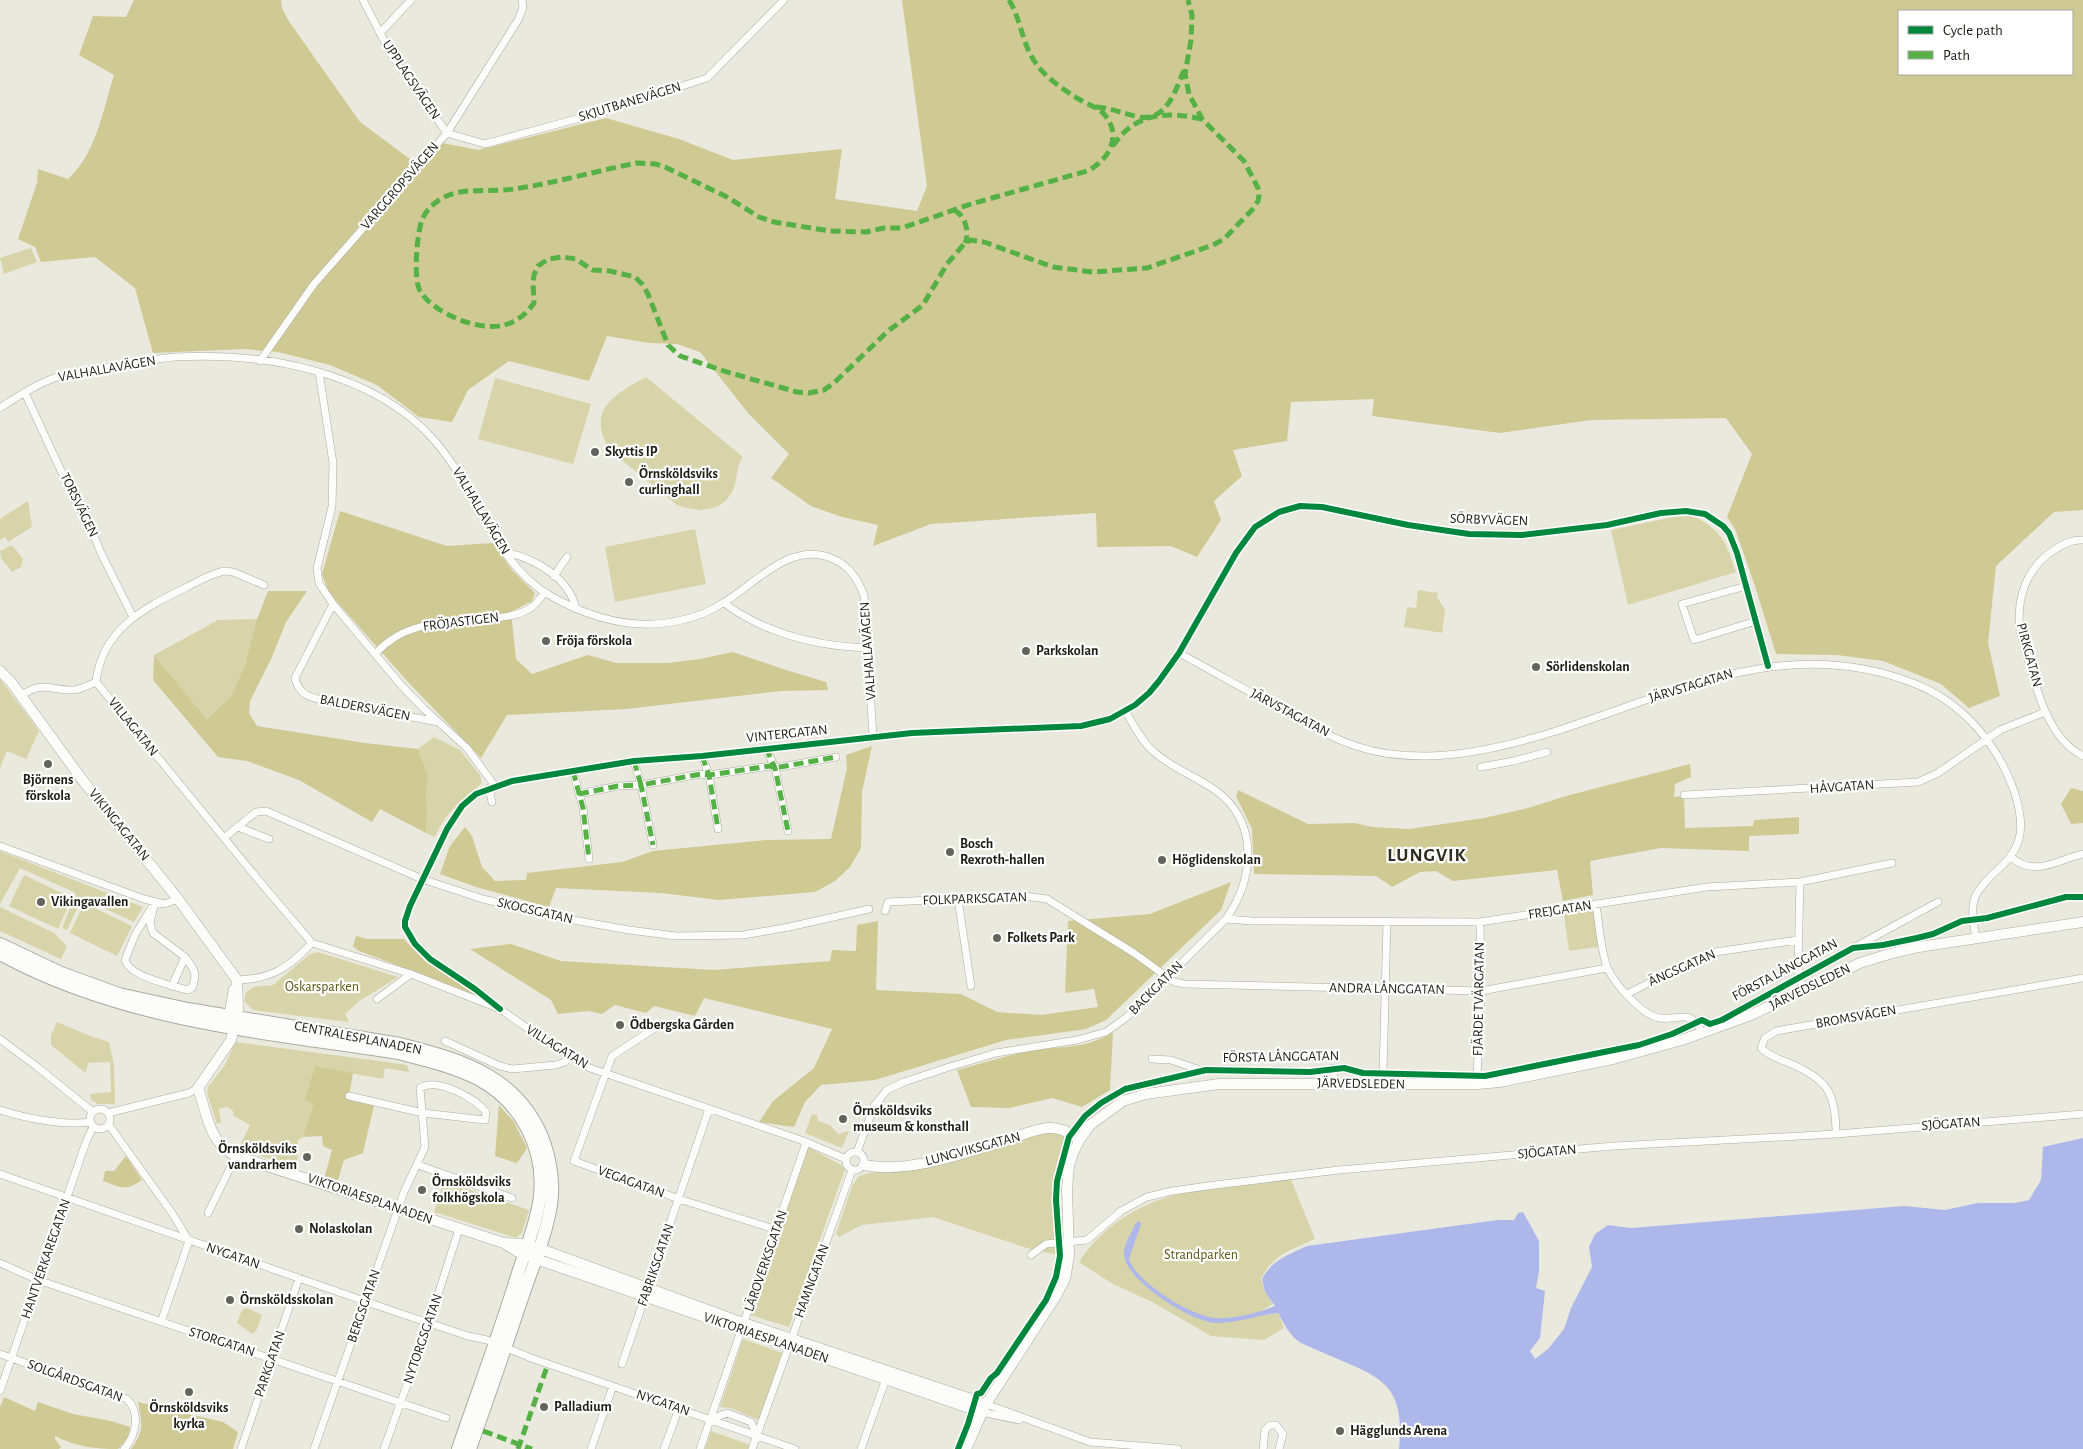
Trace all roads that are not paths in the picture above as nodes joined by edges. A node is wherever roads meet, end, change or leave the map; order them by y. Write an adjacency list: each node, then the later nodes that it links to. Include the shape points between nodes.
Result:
1 (363, 0): 5 (street, UPPLAGSVÄGEN)
2 (411, 0): 5 (street)
3 (522, 0): 6 (street, VARGGROPSVÄGEN, via 523,8 518,20)
4 (784, 0): 6 (street, SKJUTBANEVÄGEN, via 707,78 602,112 485,144)
5 (380, 33): 6 (street, UPPLAGSVÄGEN, via 392,56)
6 (447, 133): 7 (street, VARGGROPSVÄGEN, via 314,284)
7 (260, 361): 8 (street, VALHALLAVÄGEN); 9 (street, VALHALLAVÄGEN, via 174,357 100,368 50,380)
8 (319, 372): 12 (street, VALHALLAVÄGEN, via 360,386 423,429 462,478); 19 (street, BALDERSVÄGEN, via 333,463 332,507 317,572 319,583)
9 (25, 393): 10 (street, VALHALLAVÄGEN); 21 (street, TORSVÄGEN)
10 (0, 408)
11 (2083, 540): 31 (street, PIRKGATAN, via 2069,542 2049,554 2032,571 2019,606 2020,631)
12 (505, 552): 14 (street, via 523,556); 17 (street, VALHALLAVÄGEN, via 526,578)
13 (567, 557): 14 (street)
14 (554, 576): 20 (street, via 573,596)
15 (264, 584): 21 (street, via 233,572 218,572)
16 (1746, 586): 22 (street, SÖRBYVÄGEN); 22 (street, via 1682,604 1694,640); 25 (street, SÖRBYVÄGEN, via 1729,533 1706,514 1686,511 1662,513 1572,530 1522,535 1450,531 1322,507 1300,506 1267,518 1245,539)
17 (545, 592): 20 (street, VALHALLAVÄGEN); 24 (street, FRÖJASTIGEN, via 533,606 520,613 412,629 391,638)
18 (724, 603): 20 (street, VALHALLAVÄGEN, via 690,618 653,625 618,623); 23 (street, via 751,621 780,634 829,645); 23 (street, VALHALLAVÄGEN, via 768,570 792,558 810,554 827,556 855,574 866,606)
19 (333, 604): 24 (street, BALDERSVÄGEN); 32 (street, BALDERSVÄGEN, via 295,678 297,687 306,696 318,700)
20 (576, 609)
21 (133, 617): 28 (street, via 104,650)
22 (1756, 621): 26 (street, SÖRBYVÄGEN)
23 (868, 648): 33 (street, VALHALLAVÄGEN)
24 (376, 653): 32 (street, BALDERSVÄGEN, via 401,685)
25 (1179, 653): 26 (street, JÄRVSTAGATAN, via 1348,743 1379,752 1426,756 1469,752 1524,740 1705,680); 30 (street, VINTERGATAN, via 1149,693)
26 (1768, 666): 34 (street, JÄRVSTAGATAN, via 1827,664 1876,671 1905,680 1947,699 1972,721)
27 (0, 671): 29 (main road, VIKINGAGATAN)
28 (96, 682): 29 (street, via 73,690 39,687); 53 (street, VILLAGATAN)
29 (21, 696): 63 (main road, VIKINGAGATAN, via 84,782)
30 (1125, 711): 33 (street, VINTERGATAN, via 1110,719 1081,726); 70 (street, BACKGATAN, via 1152,751 1220,794 1239,817 1247,845 1248,870 1240,898)
31 (2044, 712): 34 (street, HÅVGATAN, via 2000,730); 38 (street, PIRKGATAN, via 2067,746)
32 (439, 722): 46 (street, BALDERSVÄGEN, via 467,748)
33 (873, 736): 35 (street, VINTERGATAN)
34 (1987, 740): 48 (street, HÅVGATAN, via 1938,773 1918,782); 58 (street, JÄRVSTAGATAN, via 2012,786 2021,818 2021,835)
35 (766, 748): 37 (street, VINTERGATAN); 42 (street)
36 (1547, 752): 41 (street)
37 (702, 756): 40 (street, VINTERGATAN); 44 (street)
38 (2083, 756)
39 (836, 757): 42 (street)
40 (634, 761): 43 (street, VINTERGATAN); 45 (street)
41 (1481, 767)
42 (775, 768): 44 (street, via 770,766); 52 (street)
43 (572, 771): 46 (street, VINTERGATAN, via 512,780); 47 (street)
44 (708, 775): 45 (street); 51 (street)
45 (641, 785): 47 (street); 55 (street)
46 (492, 787): 49 (street); 61 (street, VINTERGATAN, via 476,794 458,811)
47 (579, 794): 59 (street)
48 (1684, 795)
49 (492, 802)
50 (238, 827): 53 (street, SKOGSGATAN); 54 (street); 61 (street, SKOGSGATAN, via 256,812 266,811)
51 (718, 829)
52 (788, 831)
53 (224, 838): 76 (street, VILLAGATAN)
54 (270, 839)
55 (653, 845)
56 (0, 846): 65 (street)
57 (2083, 854): 58 (street, via 2035,868 2025,867)
58 (2012, 858): 74 (street, JÄRVSTAGATAN, via 1988,879 1974,900)
59 (589, 859)
60 (1892, 862): 62 (street, FREJGATAN)
61 (422, 879): 68 (street, SKOGSGATAN, via 483,899 556,917 676,936 743,935); 94 (street, VINTERGATAN, via 405,921 410,938 430,959)
62 (1800, 882): 67 (street, FREJGATAN, via 1706,886); 75 (street)
63 (178, 899): 65 (street, via 167,904); 85 (main road, VIKINGAGATAN)
64 (958, 899): 69 (street, FOLKPARKSGATAN, via 888,902); 82 (street, FOLKPARKSGATAN, via 1024,896 1047,899); 87 (street)
65 (155, 902): 79 (street, via 150,923 152,933); 86 (street, via 125,960 127,966 135,971)
66 (1938, 902): 83 (street, FÖRSTA LÅNGGATAN)
67 (1596, 904): 72 (street, FREJGATAN); 80 (street)
68 (869, 909)
69 (885, 911)
70 (1226, 919): 71 (street, FREJGATAN); 82 (street, BACKGATAN)
71 (1387, 921): 72 (street, FREJGATAN); 88 (street)
72 (1480, 922): 89 (street, FJÄRDE TVÄRGATAN)
73 (2083, 922): 74 (main road, JÄRVEDSLEDEN)
74 (1976, 938): 90 (main road, JÄRVEDSLEDEN, via 1920,947 1870,960)
75 (1798, 940): 83 (street); 91 (street, ÄNGSGATAN, via 1708,953)
76 (312, 943): 81 (street, VILLAGATAN); 85 (street, via 278,972 261,978)
77 (0, 944): 93 (highway, via 37,963)
78 (0, 954): 93 (highway, via 58,982)
79 (185, 957): 86 (street); 86 (street, via 196,977 192,988)
80 (1607, 968): 89 (street, ANDRA LÅNGGATAN); 91 (street)
81 (411, 974): 92 (street); 94 (street, VILLAGATAN)
82 (1167, 976): 88 (street, ANDRA LÅNGGATAN, via 1176,983 1184,984); 121 (street, BACKGATAN, via 1127,1017 1100,1034 996,1053 887,1090 874,1106)
83 (1799, 976): 90 (street); 95 (street, FÖRSTA LÅNGGATAN)
84 (2083, 978): 118 (street, BROMSVÄGEN, via 1776,1031 1765,1038 1762,1048 1766,1053 1818,1078 1828,1090 1834,1102)
85 (237, 980): 96 (main road, via 239,996)
86 (172, 986)
87 (971, 986)
88 (1386, 989): 89 (street, ANDRA LÅNGGATAN); 105 (street)
89 (1481, 991): 106 (street, FJÄRDE TVÄRGATAN)
90 (1803, 991): 98 (main road, JÄRVEDSLEDEN, via 1752,1015)
91 (1627, 994): 98 (street, via 1655,1017 1688,1017 1697,1023)
92 (377, 999)
93 (143, 1005): 96 (highway, CENTRALESPLANADEN)
94 (500, 1009): 101 (street, VILLAGATAN)
95 (1730, 1015)
96 (232, 1021): 108 (main road, via 231,1040); 137 (highway, CENTRALESPLANADEN, via 418,1049 469,1065 507,1088 535,1122 552,1172 551,1203)
97 (677, 1024): 104 (street, via 661,1024 614,1054)
98 (1702, 1033): 107 (main road, JÄRVEDSLEDEN, via 1613,1059 1500,1082)
99 (0, 1039): 112 (street)
100 (445, 1041): 101 (street, via 512,1069 556,1065)
101 (570, 1057): 104 (street, VILLAGATAN)
102 (1152, 1058): 103 (street, FÖRSTA LÅNGGATAN, via 1171,1060 1200,1070 1310,1072)
103 (1334, 1068): 105 (street, FÖRSTA LÅNGGATAN); 107 (street)
104 (605, 1074): 110 (street, VILLAGATAN); 130 (street, VEGAGATAN, via 574,1161)
105 (1383, 1074): 106 (street, FÖRSTA LÅNGGATAN)
106 (1476, 1076)
107 (1334, 1083): 119 (main road, JÄRVEDSLEDEN, via 1219,1084 1146,1094 1123,1101 1105,1112)
108 (198, 1088): 113 (street); 122 (main road, via 215,1138 222,1148)
109 (349, 1096): 114 (street)
110 (709, 1109): 120 (street, VILLAGATAN); 130 (street, FABRIKSGATAN)
111 (0, 1110): 116 (street)
112 (93, 1112): 113 (street, via 99,1109); 116 (street)
113 (108, 1113): 117 (street)
114 (423, 1113): 114 (street, via 420,1088 425,1085 444,1086 479,1103 486,1112 485,1120); 124 (street, BERGSGATAN, via 425,1147)
115 (2083, 1114): 118 (street, SJÖGATAN)
116 (92, 1124): 117 (street, via 100,1129); 128 (street, HANTVERKAREGATAN)
117 (109, 1125): 135 (street)
118 (1836, 1134): 136 (street, SJÖGATAN, via 1605,1146 1339,1170 1172,1191 1129,1205 1091,1238)
119 (1080, 1139): 125 (main road, LUNGVIKSGATAN, via 1062,1129 1047,1128 964,1154 915,1164 882,1168); 136 (main road, JÄRVEDSLEDEN, via 1068,1177)
120 (806, 1143): 123 (street); 134 (street, LÄROVERKSGATAN)
121 (857, 1152): 123 (street, via 849,1154); 125 (street, via 864,1158)
122 (236, 1156): 131 (main road, VIKTORIAESPLANADEN); 132 (street)
123 (846, 1159): 126 (street, via 847,1167)
124 (418, 1165): 129 (street); 131 (street, BERGSGATAN)
125 (864, 1165): 126 (street, via 858,1171)
126 (852, 1170): 147 (street, HAMNGATAN)
127 (0, 1174): 128 (street, NYGATAN)
128 (67, 1198): 135 (street, NYGATAN); 141 (street, HANTVERKAREGATAN)
129 (512, 1198)
130 (679, 1199): 134 (street, VEGAGATAN); 142 (street, FABRIKSGATAN)
131 (398, 1209): 133 (main road, VIKTORIAESPLANADEN); 143 (street, BERGSGATAN)
132 (208, 1213)
133 (459, 1229): 137 (main road, VIKTORIAESPLANADEN); 145 (street, NYTORGSGATAN)
134 (777, 1230): 146 (street, LÄROVERKSGATAN)
135 (189, 1241): 140 (street, NYGATAN); 144 (street)
136 (1070, 1243): 138 (street, SJÖGATAN, via 1046,1244); 159 (main road, JÄRVEDSLEDEN, via 1068,1267 1056,1296)
137 (532, 1252): 142 (main road, VIKTORIAESPLANADEN); 148 (highway, CENTRALESPLANADEN)
138 (1031, 1255)
139 (0, 1263): 141 (street, STORGATAN)
140 (299, 1278): 143 (street, NYGATAN); 150 (street, PARKGATAN)
141 (38, 1280): 144 (street, STORGATAN); 151 (street, HANTVERKAREGATAN)
142 (646, 1292): 146 (main road, VIKTORIAESPLANADEN); 152 (street, FABRIKSGATAN)
143 (365, 1301): 145 (street, NYGATAN); 154 (street, BERGSGATAN)
144 (161, 1322): 150 (street, STORGATAN)
145 (429, 1322): 148 (street, NYGATAN); 157 (street, NYTORGSGATAN)
146 (743, 1326): 147 (main road, VIKTORIAESPLANADEN); 161 (street, LÄROVERKSGATAN)
147 (790, 1341): 153 (main road, VIKTORIAESPLANADEN); 162 (street, HAMNGATAN)
148 (499, 1348): 155 (street, NYGATAN); 167 (highway, CENTRALESPLANADEN); 168 (highway, CENTRALESPLANADEN)
149 (0, 1354): 151 (street, SOLGÅRDSGATAN)
150 (272, 1358): 154 (street, STORGATAN); 164 (street, PARKGATAN)
151 (12, 1359): 156 (street, HANTVERKAREGATAN); 163 (street, SOLGÅRDSGATAN, via 127,1399 133,1407 135,1425)
152 (622, 1364)
153 (887, 1375): 159 (main road, VIKTORIAESPLANADEN); 174 (street)
154 (337, 1381): 157 (street, STORGATAN); 165 (street, BERGSGATAN)
155 (613, 1386): 158 (street, NYGATAN); 169 (street)
156 (0, 1391)
157 (401, 1402): 160 (street, STORGATAN); 166 (street, NYTORGSGATAN)
158 (679, 1408): 161 (street, NYGATAN); 170 (street)
159 (984, 1408): 175 (main road, JÄRVEDSLEDEN); 176 (street, VIKTORIAESPLANADEN, via 1100,1445)
160 (446, 1418)
161 (712, 1419): 162 (street, NYGATAN); 162 (street, via 728,1413 751,1422); 171 (street, LÄROVERKSGATAN)
162 (757, 1435): 172 (street, HAMNGATAN); 173 (street, NYGATAN)
163 (124, 1449)
164 (240, 1449)
165 (314, 1449)
166 (384, 1449)
167 (458, 1449)
168 (470, 1449)
169 (591, 1449)
170 (664, 1449)
171 (700, 1449)
172 (752, 1449)
173 (793, 1449)
174 (861, 1449)
175 (966, 1449)
176 (1178, 1449)
177 (1264, 1449): 178 (street, via 1265,1430 1270,1425 1276,1425 1283,1434)
178 (1278, 1449)

